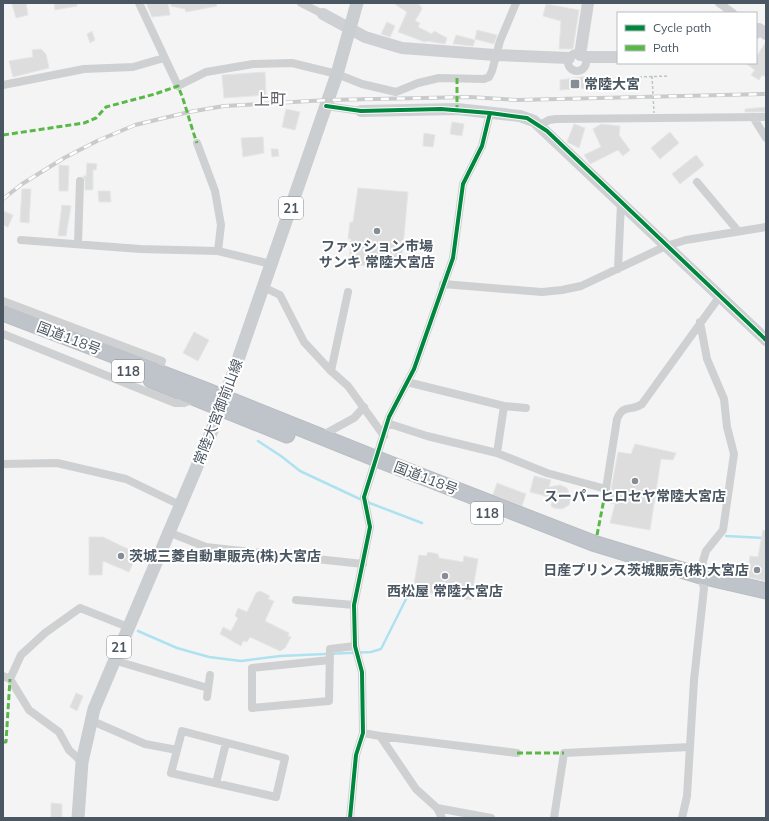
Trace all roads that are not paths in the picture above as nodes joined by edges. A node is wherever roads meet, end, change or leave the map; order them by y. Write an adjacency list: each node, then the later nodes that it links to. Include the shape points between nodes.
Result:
1 (139, 3): 13 (street)
2 (301, 3): 8 (street)
3 (357, 3): 9 (main road, 常陸大宮御前山線 / 21)
4 (516, 3): 10 (street)
5 (588, 3): 11 (street)
6 (724, 4): 7 (street)
7 (732, 12)
8 (323, 14): 9 (street)
9 (350, 29): 10 (street, via 378,42 402,48); 14 (main road, 常陸大宮御前山線 / 21)
10 (495, 55): 11 (street); 14 (street, via 492,71 489,77 484,79 439,78 396,92 362,84)
11 (578, 56): 12 (street)
12 (617, 57)
13 (164, 58): 14 (street, via 178,86 206,72 253,64 292,63); 15 (street, via 132,67 84,69)
14 (337, 74): 16 (main road, 常陸大宮御前山線 / 21)
15 (3, 86)
16 (326, 106): 17 (street); 33 (main road, 常陸大宮御前山線 / 21)
17 (361, 111): 18 (street, via 441,109)
18 (490, 113): 21 (street, via 527,118); 35 (street, via 482,146 463,184 453,258)
19 (766, 116): 20 (street)
20 (753, 117): 21 (street, via 556,119); 22 (street)
21 (540, 125): 26 (street)
22 (766, 138)
23 (197, 143): 32 (street, via 215,191 221,225)
24 (80, 181): 30 (street)
25 (697, 182): 28 (street)
26 (621, 203): 31 (street); 34 (street)
27 (766, 227): 28 (street)
28 (738, 231): 31 (street)
29 (21, 240): 30 (street)
30 (78, 244): 32 (street)
31 (666, 246): 34 (street); 38 (street)
32 (218, 251): 33 (street)
33 (271, 264): 36 (main road, 常陸大宮御前山線 / 21)
34 (618, 269): 35 (street, via 581,286 542,292)
35 (443, 284): 48 (street, via 429,328)
36 (263, 287): 47 (street, via 280,295 304,342); 50 (main road, 常陸大宮御前山線 / 21)
37 (348, 292): 47 (street)
38 (720, 296): 41 (street); 45 (street)
39 (3, 301): 46 (street, via 162,362)
40 (3, 313): 43 (highway, 国道118号 / 118)
41 (700, 322): 57 (street, via 642,404 637,408 626,408 620,413 606,489 546,473); 63 (street, via 707,359 724,399 727,427 734,454 723,530 706,551 703,561)
42 (3, 323): 43 (highway, 国道118号 / 118)
43 (37, 331): 46 (highway, 国道118号 / 118); 49 (highway, 国道118号 / 118)
44 (3, 334): 49 (street, via 175,403)
45 (766, 340)
46 (158, 372): 50 (highway, 国道118号 / 118)
47 (331, 372): 52 (street, via 348,386)
48 (407, 382): 51 (street); 54 (street)
49 (195, 399): 50 (highway, 国道118号 / 118)
50 (222, 403): 56 (highway, 国道118号 / 118); 59 (highway, 国道118号 / 118); 60 (main road, 常陸大宮御前山線 / 21)
51 (504, 406): 53 (street); 57 (street)
52 (364, 407): 55 (street); 56 (street, via 354,418)
53 (526, 408)
54 (387, 423): 55 (street); 57 (street, via 427,436)
55 (384, 436): 59 (street)
56 (320, 437): 59 (highway, 国道118号 / 118)
57 (497, 453)
58 (3, 464): 60 (street, via 57,464 118,477)
59 (375, 464): 62 (street, via 364,497 370,527); 63 (highway, 国道118号 / 118, via 598,555)
60 (180, 505): 61 (main road, 常陸大宮御前山線 / 21)
61 (168, 532): 62 (street, via 206,547); 68 (main road, 常陸大宮御前山線 / 21)
62 (363, 564): 67 (street)
63 (703, 582): 64 (highway, 国道118号 / 118); 66 (highway, 国道118号 / 118); 80 (street)
64 (766, 591)
65 (296, 600): 67 (street)
66 (766, 600)
67 (354, 605): 69 (street)
68 (128, 627): 70 (main road, 常陸大宮御前山線 / 21); 73 (street, via 80,608 45,633 21,655)
69 (355, 646): 71 (street, via 330,649); 77 (street, via 362,672)
70 (113, 660): 74 (street); 76 (main road, 常陸大宮御前山線 / 21)
71 (330, 660): 71 (street, via 329,701 252,708 252,668)
72 (210, 675): 74 (street)
73 (6, 677): 83 (street, via 29,710 59,732 70,750)
74 (208, 688): 75 (street)
75 (207, 697)
76 (90, 720): 81 (street, via 145,744); 83 (main road, 常陸大宮御前山線 / 21)
77 (363, 733): 78 (street); 87 (street, via 356,755)
78 (380, 736): 82 (street); 85 (street, via 416,789)
79 (226, 743): 81 (street, via 182,731); 84 (street); 84 (street, via 285,758 276,797)
80 (690, 747): 90 (street, via 564,753); 91 (street, via 687,796)
81 (176, 750): 84 (street, via 171,773)
82 (517, 753)
83 (82, 762): 86 (main road, 常陸大宮御前山線 / 21)
84 (216, 783)
85 (437, 808): 88 (street); 89 (street)
86 (78, 818)
87 (350, 818)
88 (442, 818)
89 (491, 818)
90 (554, 818)
91 (682, 818)

